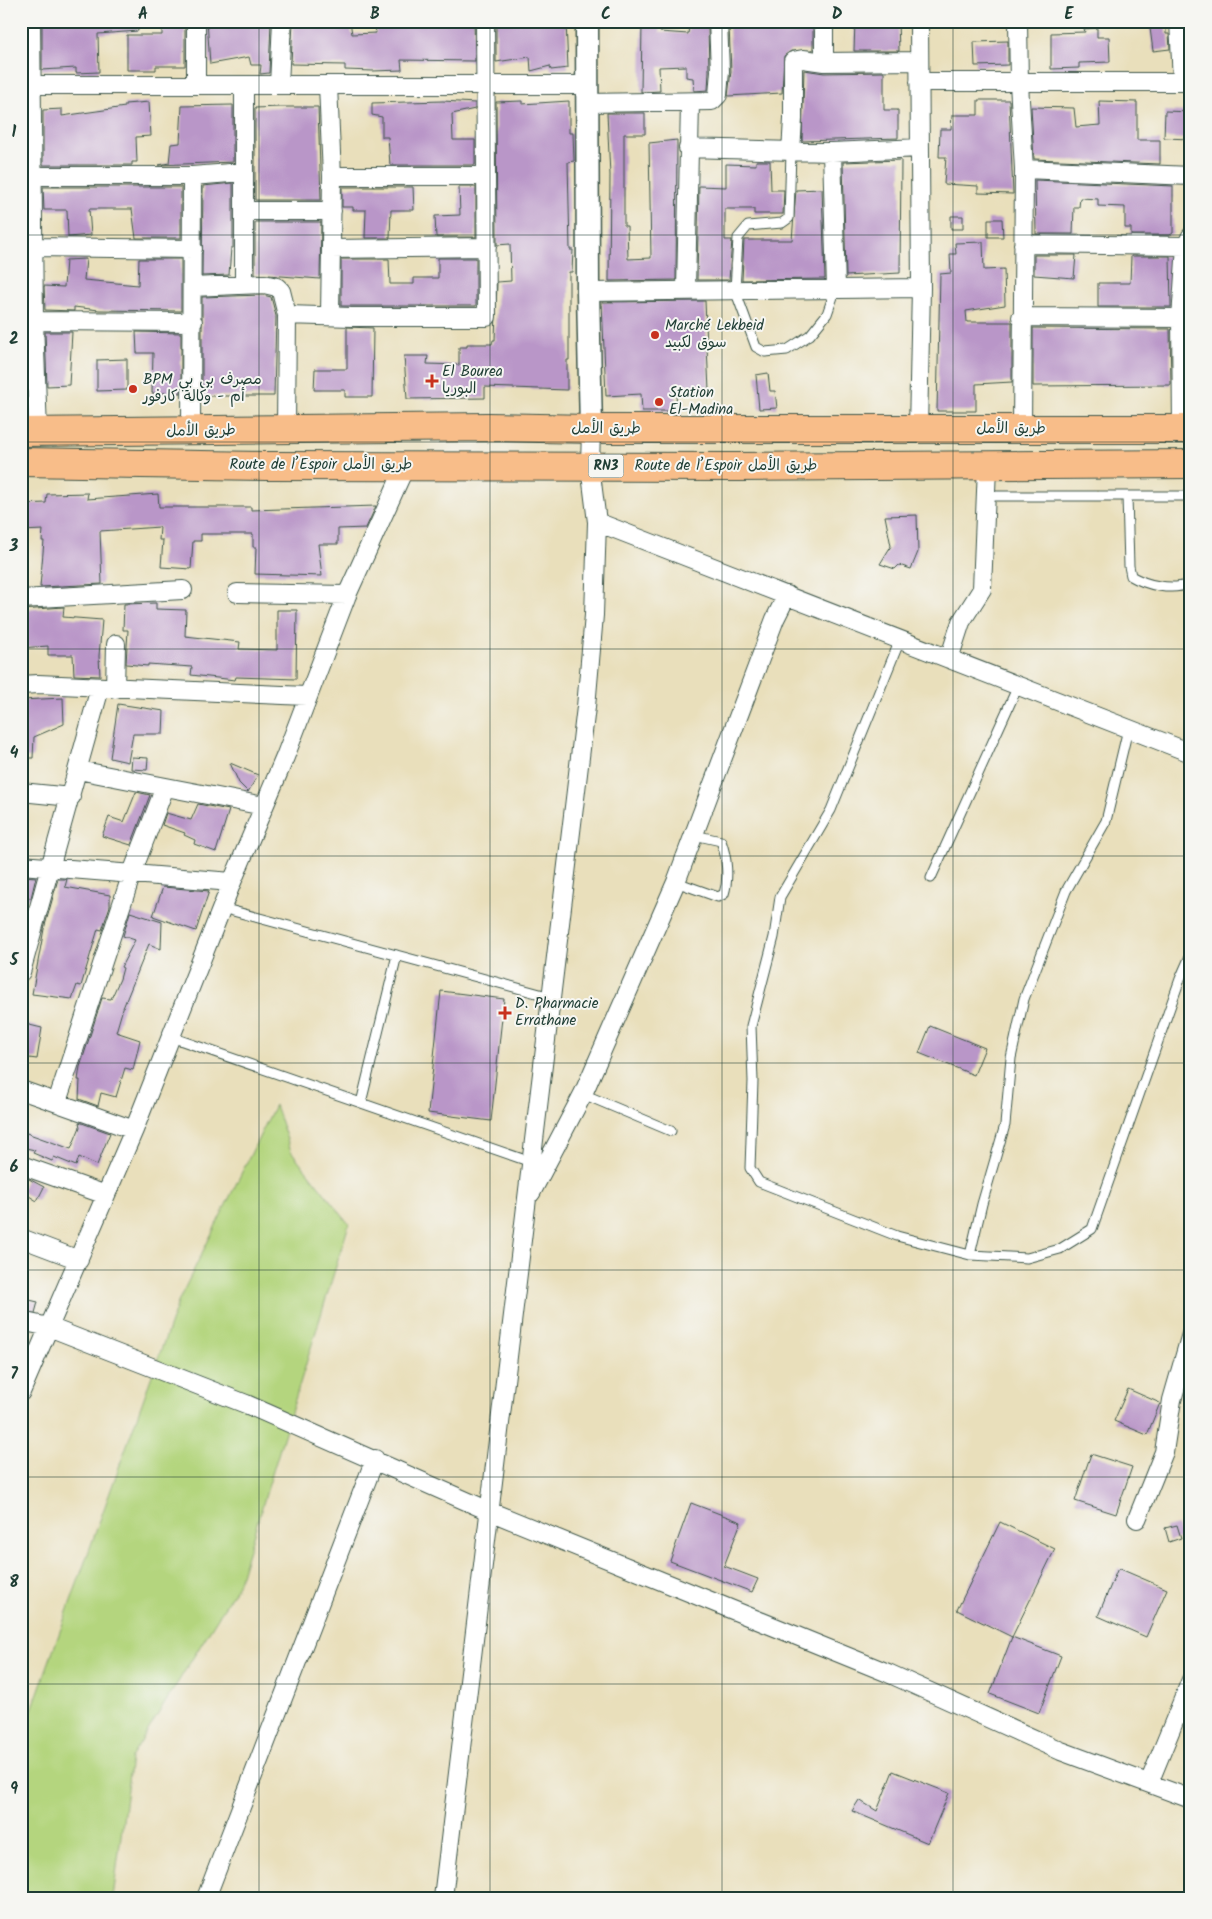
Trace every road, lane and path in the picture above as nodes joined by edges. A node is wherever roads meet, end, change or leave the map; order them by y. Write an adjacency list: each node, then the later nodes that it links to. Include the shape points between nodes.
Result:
1 (31, 21): 16 (street)
2 (196, 21): 17 (street)
3 (282, 21): 19 (street)
4 (485, 21): 21 (street)
5 (587, 21): 22 (street)
6 (718, 21): 23 (street, via 718,95 707,103)
7 (824, 21): 12 (street)
8 (919, 21): 11 (street)
9 (1018, 21): 15 (street)
10 (1179, 21): 13 (street)
11 (919, 61): 12 (street); 14 (street)
12 (824, 62): 26 (street, via 793,61)
13 (1186, 81): 15 (street)
14 (919, 82): 15 (street); 25 (street)
15 (1019, 83): 28 (street)
16 (27, 85): 17 (street); 30 (street)
17 (196, 85): 18 (street)
18 (244, 85): 19 (street); 29 (street)
19 (279, 85): 20 (street)
20 (328, 85): 21 (street); 32 (street)
21 (485, 85): 22 (street); 33 (street)
22 (587, 94): 23 (street); 50 (street)
23 (690, 103): 24 (street)
24 (688, 148): 26 (street); 48 (street)
25 (920, 148): 27 (street); 47 (street)
26 (791, 152): 27 (street); 49 (lane, via 789,218 782,223 748,226 741,232)
27 (832, 152): 46 (street)
28 (1024, 170): 34 (street); 38 (street)
29 (243, 172): 31 (street); 35 (street)
30 (33, 176): 31 (street); 40 (street)
31 (192, 176): 41 (street)
32 (332, 176): 33 (street); 36 (street)
33 (484, 176): 39 (street)
34 (1191, 176)
35 (245, 211): 36 (street); 44 (street)
36 (332, 211): 42 (street)
37 (1188, 241): 38 (street); 43 (street)
38 (1023, 244): 53 (street)
39 (487, 246): 42 (street); 52 (street, via 487,317)
40 (33, 247): 41 (street); 55 (street)
41 (193, 249): 45 (street)
42 (331, 249): 52 (street)
43 (1187, 274): 54 (street)
44 (244, 285): 45 (street); 51 (street, via 276,287 284,298)
45 (192, 287): 56 (street)
46 (836, 288): 47 (street); 49 (street); 49 (lane, via 827,314 810,335 787,350 765,352 756,346)
47 (921, 288): 59 (street)
48 (686, 290): 49 (street); 50 (street)
49 (735, 290)
50 (588, 292): 58 (street)
51 (287, 315): 52 (street); 57 (street)
52 (330, 315)
53 (1021, 317): 54 (street); 60 (street)
54 (1181, 318): 61 (street)
55 (34, 321): 56 (street); 63 (street)
56 (193, 322): 62 (street)
57 (286, 429): 58 (highway, طريق الأمل); 62 (highway, طريق الأمل)
58 (592, 429): 59 (highway, طريق الأمل); 67 (street)
59 (918, 429): 60 (highway, طريق الأمل)
60 (1022, 429): 61 (highway, طريق الأمل)
61 (1186, 429)
62 (191, 431): 63 (highway, طريق الأمل)
63 (29, 432)
64 (21, 462): 66 (highway, Route de l’Espoir طريق الأمل / RN3)
65 (1191, 464): 68 (highway, Route de l’Espoir طريق الأمل / RN3)
66 (406, 465): 67 (highway, Route de l’Espoir طريق الأمل / RN3); 76 (street)
67 (590, 466): 68 (highway, Route de l’Espoir طريق الأمل / RN3); 72 (street)
68 (987, 467): 69 (street)
69 (986, 496): 70 (lane); 81 (street, via 982,589 961,622)
70 (1127, 496): 71 (lane); 73 (lane, via 1131,576 1141,582 1180,588 1188,584)
71 (1191, 496)
72 (597, 522): 77 (street); 105 (street, via 594,615 586,707)
73 (1191, 577)
74 (183, 590): 78 (street)
75 (237, 593): 76 (street)
76 (347, 595): 85 (street)
77 (787, 596): 79 (street); 93 (street, via 775,619)
78 (21, 599)
79 (900, 640): 81 (street); 118 (lane, via 831,810 780,897 774,937 752,1026 750,1168 759,1182 776,1190 897,1236)
80 (116, 644): 84 (street)
81 (950, 659): 83 (street)
82 (21, 685): 84 (street)
83 (1018, 686): 86 (street); 97 (lane)
84 (107, 689): 85 (street); 88 (street)
85 (306, 696): 92 (street)
86 (1128, 729): 87 (street); 118 (lane, via 1106,821 1066,891 1024,999 1011,1058 1005,1125)
87 (1191, 753)
88 (78, 770): 89 (street); 91 (street)
89 (165, 787): 92 (street); 96 (street)
90 (21, 792): 91 (street)
91 (71, 797): 95 (street)
92 (264, 806): 98 (street)
93 (694, 834): 99 (street); 99 (lane, via 721,841 727,883 724,894 718,897)
94 (21, 865): 95 (street)
95 (52, 866): 96 (street); 101 (street)
96 (132, 873): 98 (street); 109 (street)
97 (931, 878)
98 (232, 882): 100 (street)
99 (676, 882): 108 (street)
100 (222, 908): 103 (lane); 106 (street)
101 (26, 938): 104 (street)
102 (1191, 954): 118 (lane, via 1092,1230 1060,1249 1027,1258)
103 (397, 955): 105 (lane); 110 (lane)
104 (21, 972)
105 (551, 997): 113 (street)
106 (171, 1037): 110 (lane); 111 (street)
107 (21, 1090): 109 (street)
108 (582, 1094): 112 (lane); 116 (street)
109 (57, 1102): 111 (street)
110 (361, 1103): 113 (lane)
111 (134, 1130): 115 (street)
112 (671, 1130)
113 (531, 1162): 116 (street)
114 (21, 1165): 115 (street)
115 (106, 1195): 119 (street)
116 (526, 1202): 125 (street)
117 (21, 1238): 119 (street)
118 (970, 1254)
119 (79, 1260): 121 (street)
120 (21, 1321): 121 (street)
121 (49, 1327): 123 (street); 124 (street, via 246,1404)
122 (1191, 1334): 126 (street, via 1172,1400 1164,1452)
123 (21, 1392)
124 (375, 1460): 125 (street); 130 (street)
125 (489, 1510): 128 (street, via 888,1673 1061,1751); 131 (street)
126 (1137, 1518)
127 (1191, 1680): 128 (street)
128 (1149, 1783): 129 (street)
129 (1191, 1799)
130 (206, 1898)
131 (443, 1898)

